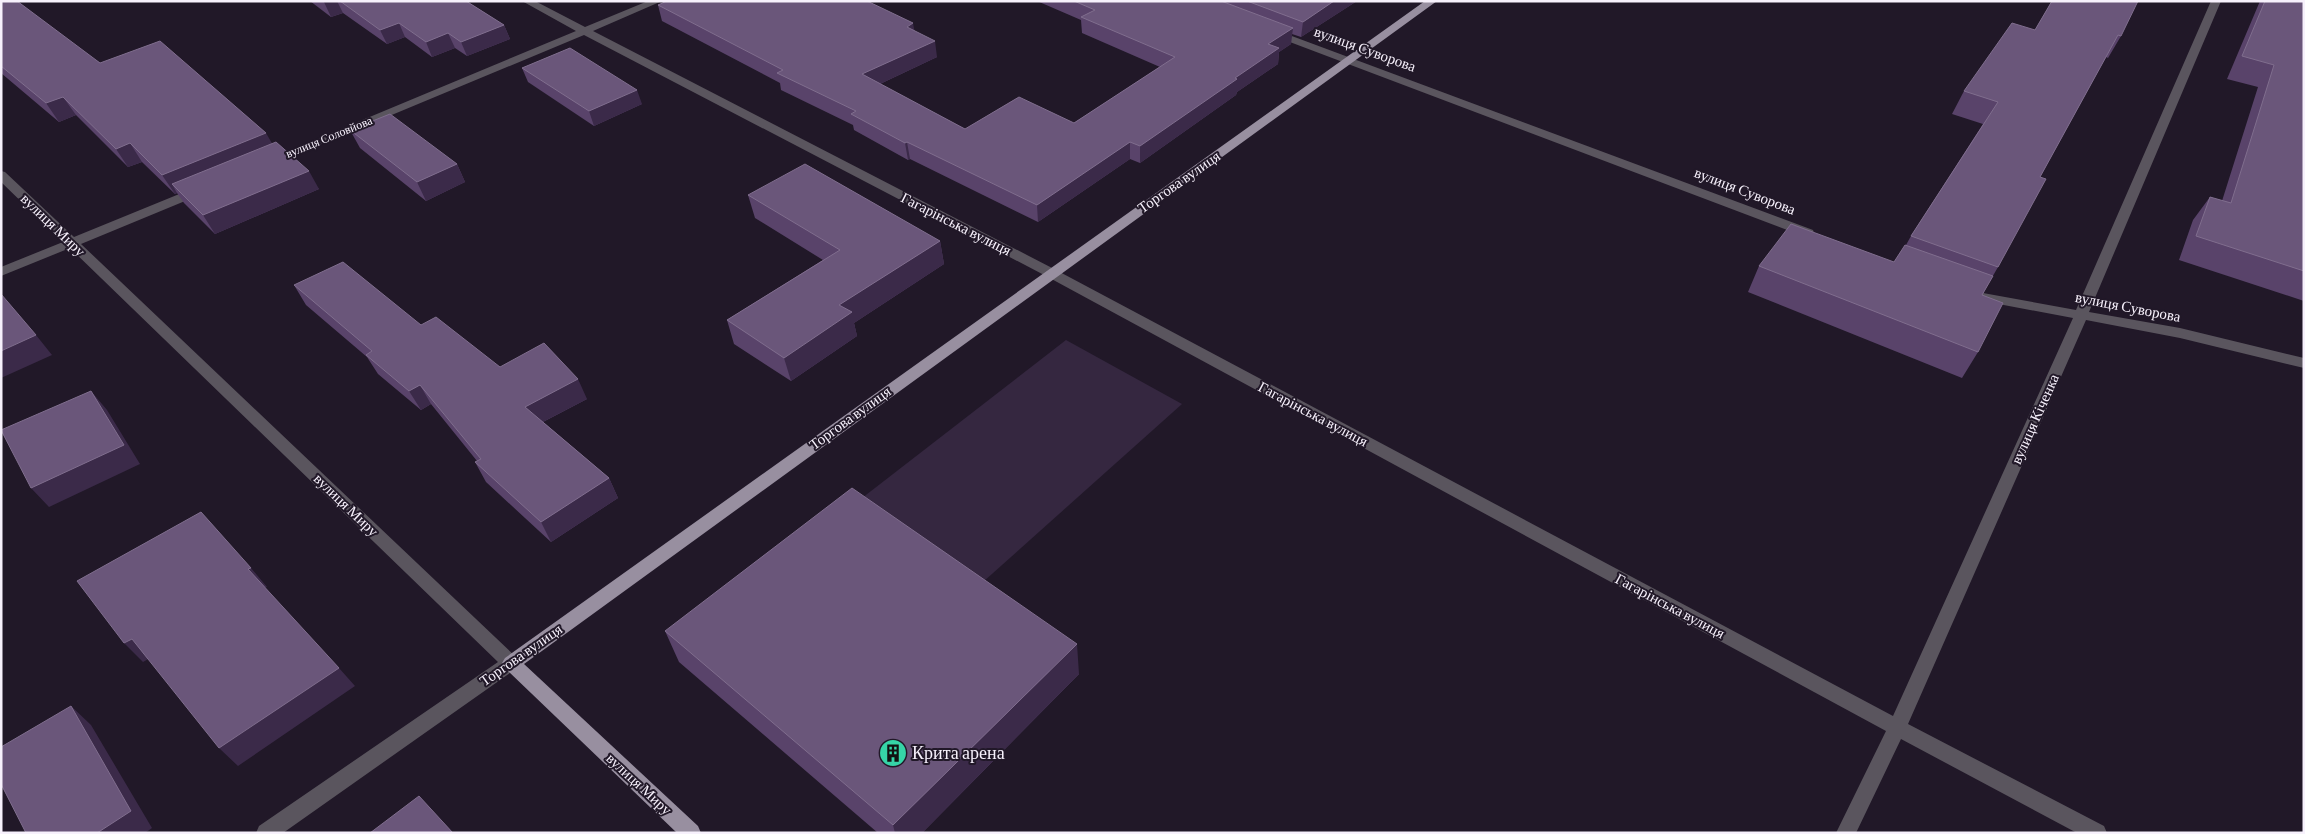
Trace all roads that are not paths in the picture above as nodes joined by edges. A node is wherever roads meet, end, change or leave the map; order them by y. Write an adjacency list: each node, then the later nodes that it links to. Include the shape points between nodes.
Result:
1 (527, 1): 6 (street, Гагарінська вулиця)
2 (657, 1): 6 (street, вулиця Соловйова)
3 (1432, 1): 7 (main road, Торгова вулиця)
4 (2216, 1): 16 (street, вулиця Кіченка)
5 (1260, 28): 7 (street, вулиця Суворова)
6 (585, 32): 8 (street, вулиця Соловйова); 14 (street, Гагарінська вулиця)
7 (1350, 60): 11 (street, вулиця Суворова); 14 (main road, Торгова вулиця)
8 (255, 168)
9 (1, 175): 12 (street, вулиця Миру)
10 (209, 186): 12 (street)
11 (1818, 236)
12 (71, 243): 13 (street); 18 (street, вулиця Миру)
13 (1, 272)
14 (1051, 273): 18 (main road, Торгова вулиця); 19 (street, Гагарінська вулиця)
15 (1958, 289): 16 (street, вулиця Суворова, via 1977,296)
16 (2081, 315): 17 (street, вулиця Суворова, via 2180,333); 19 (street, вулиця Кіченка)
17 (2304, 363)
18 (511, 663): 20 (street, Торгова вулиця); 21 (main road, вулиця Миру)
19 (1897, 728): 22 (street, вулиця Кіченка); 23 (street, Гагарінська вулиця)
20 (266, 833)
21 (691, 833)
22 (1846, 833)
23 (2096, 833)

